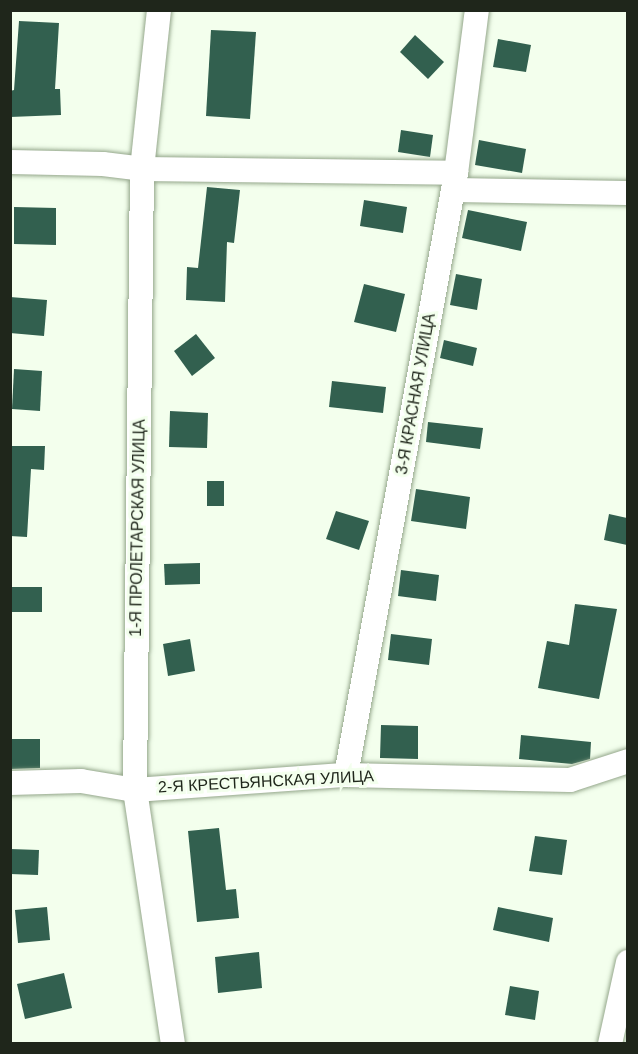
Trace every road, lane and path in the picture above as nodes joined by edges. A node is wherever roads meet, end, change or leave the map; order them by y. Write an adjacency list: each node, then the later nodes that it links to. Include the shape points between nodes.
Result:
1 (159, 10): 4 (street, 1-Я ПРОЛЕТАРСКАЯ УЛИЦА)
2 (477, 10): 5 (street, 3-Я КРАСНАЯ УЛИЦА)
3 (10, 162): 4 (street)
4 (142, 169): 5 (street); 10 (street, 1-Я ПРОЛЕТАРСКАЯ УЛИЦА)
5 (455, 181): 6 (street); 8 (street, 3-Я КРАСНАЯ УЛИЦА)
6 (627, 193)
7 (627, 761): 8 (street, 2-Я КРЕСТЬЯНСКАЯ УЛИЦА, via 570,780)
8 (346, 776): 10 (street, 2-Я КРЕСТЬЯНСКАЯ УЛИЦА)
9 (10, 783): 10 (street, 2-Я КРЕСТЬЯНСКАЯ УЛИЦА, via 81,781)
10 (135, 790): 12 (street, 1-Я ПРОЛЕТАРСКАЯ УЛИЦА)
11 (627, 962): 13 (street)
12 (173, 1044)
13 (610, 1044)

